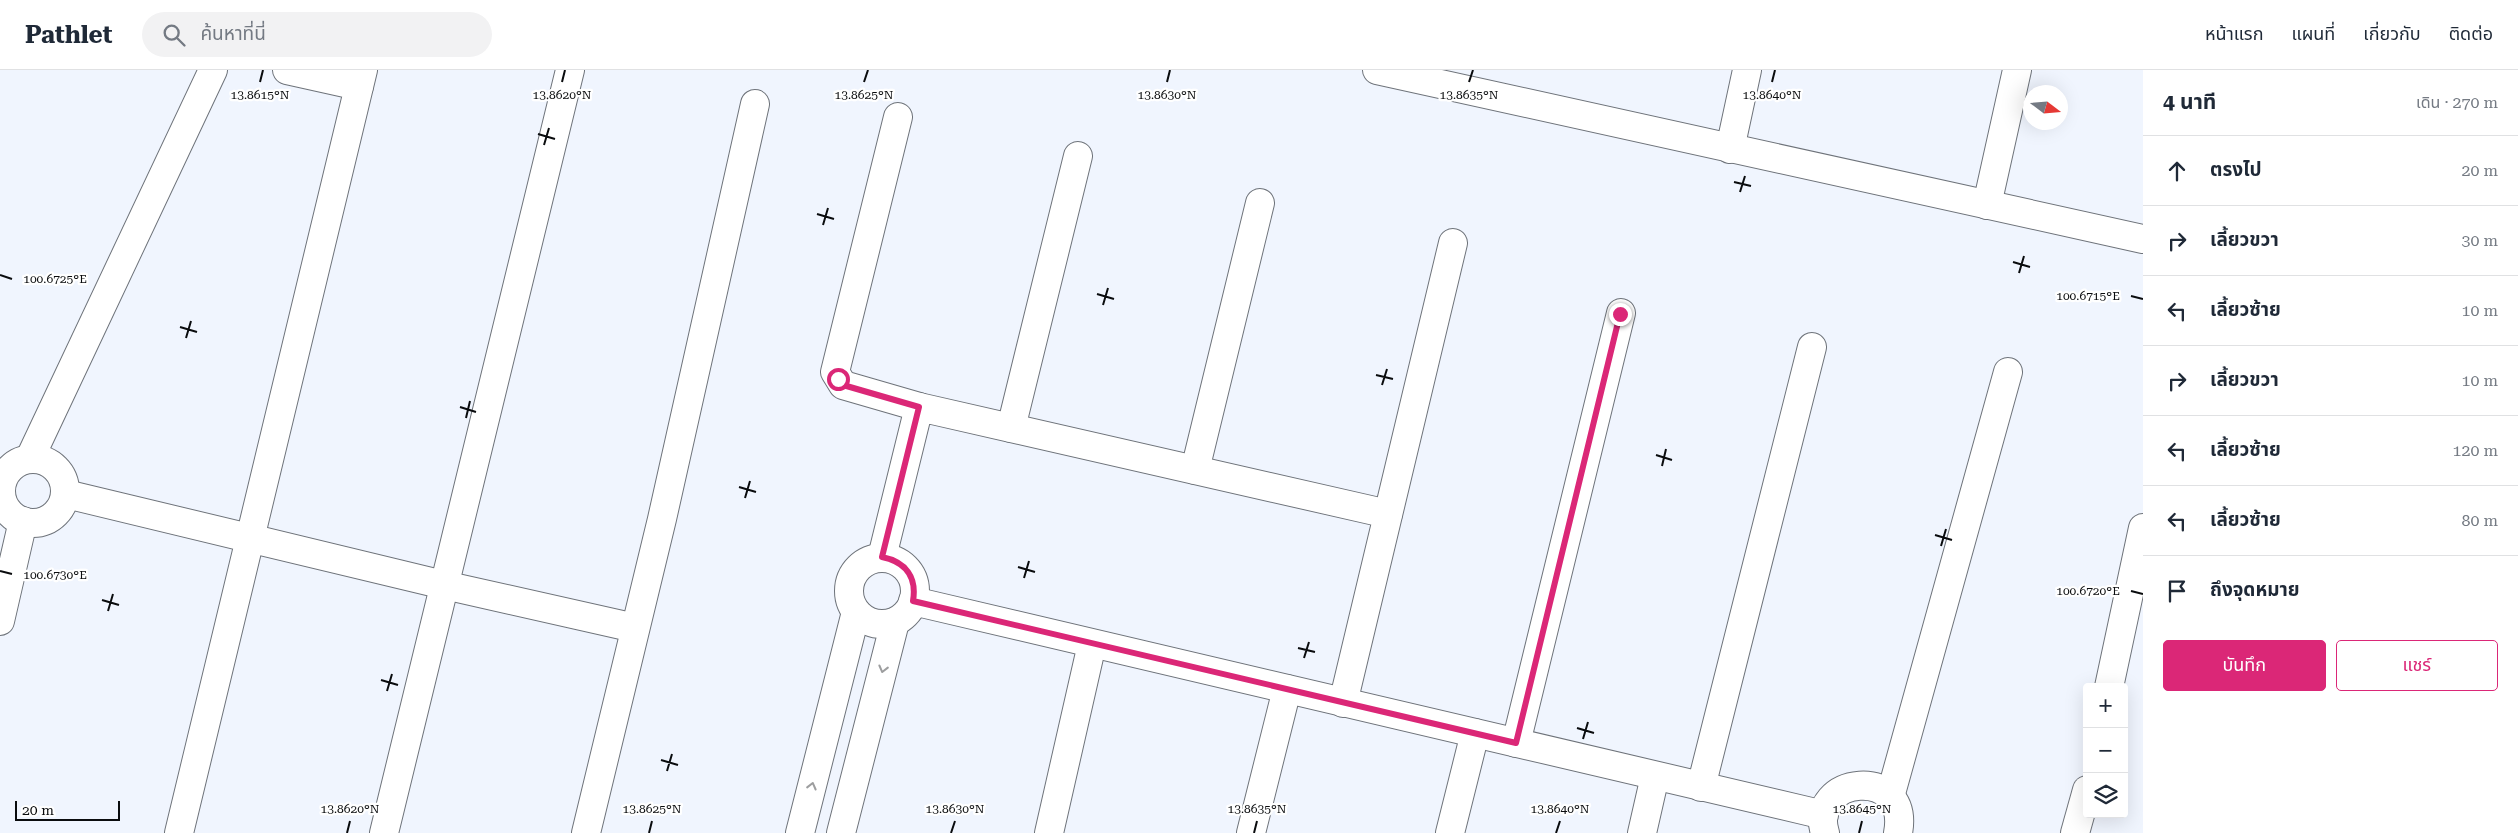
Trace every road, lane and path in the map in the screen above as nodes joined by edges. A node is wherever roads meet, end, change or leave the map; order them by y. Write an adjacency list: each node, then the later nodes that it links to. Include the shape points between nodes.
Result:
1 (213, 70): 22 (street)
2 (287, 70): 7 (street)
3 (570, 70): 31 (street)
4 (1378, 70): 8 (street)
5 (1747, 70): 11 (street)
6 (2017, 70): 14 (street)
7 (361, 78): 29 (street)
8 (1472, 80): 11 (street)
9 (755, 104): 36 (street)
10 (898, 117): 20 (street, via 835,372 843,385)
11 (1730, 148): 14 (street)
12 (1078, 156): 21 (street)
13 (1260, 203): 23 (street)
14 (1987, 205): 15 (street)
15 (2143, 240)
16 (1453, 243): 26 (street)
17 (1620, 314): 42 (street)
18 (1812, 347): 44 (street)
19 (2008, 372): 45 (street)
20 (919, 407): 21 (street); 30 (street)
21 (1011, 428): 23 (street)
22 (30, 458): 24 (street, via 16,463); 25 (street, via 44,460 56,468 64,479)
23 (1195, 470): 26 (street)
24 (1, 483): 27 (street, via 3,502 11,514)
25 (66, 494): 27 (street, via 61,508 51,518 38,523); 29 (street)
26 (1388, 514): 40 (street)
27 (23, 521): 34 (street)
28 (2143, 528): 38 (street)
29 (251, 537): 31 (street); 48 (street)
30 (882, 557): 32 (street, via 902,564 908,571 914,591); 33 (street, via 862,564 854,572 849,593)
31 (444, 585): 36 (street); 49 (street)
32 (913, 601): 35 (street); 37 (street)
33 (856, 612): 35 (street, via 880,624); 51 (street, one-way to 33)
34 (0, 621)
35 (895, 622): 52 (street, one-way to 52)
36 (635, 628): 50 (street)
37 (1092, 644): 39 (street); 53 (street)
38 (2110, 683)
39 (1287, 689): 40 (street); 54 (street)
40 (1343, 702): 41 (street)
41 (1475, 733): 42 (street); 55 (street)
42 (1516, 743): 43 (street)
43 (1655, 776): 44 (street); 56 (street)
44 (1701, 787): 47 (street)
45 (1890, 797): 47 (street, via 1865,784 1851,786 1829,802); 57 (street, via 1897,809)
46 (2083, 804): 58 (street)
47 (1824, 824)
48 (179, 833)
49 (384, 833)
50 (586, 833)
51 (800, 833)
52 (842, 833)
53 (1049, 833)
54 (1251, 833)
55 (1450, 833)
56 (1642, 833)
57 (1898, 833)
58 (2075, 833)

